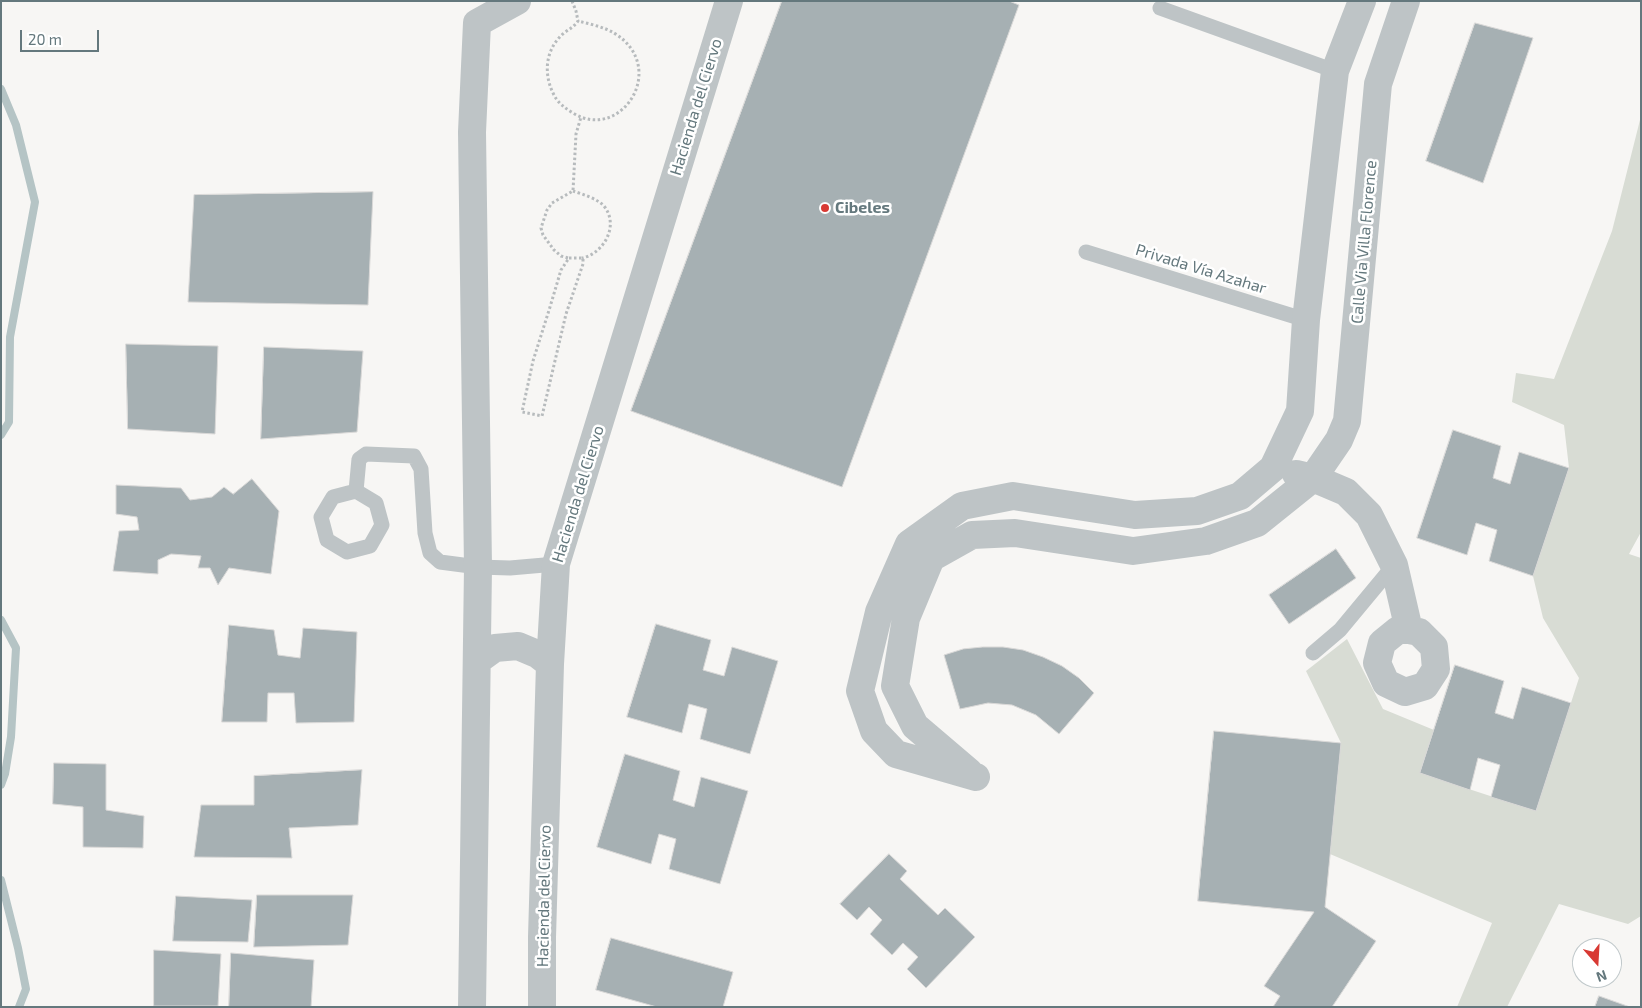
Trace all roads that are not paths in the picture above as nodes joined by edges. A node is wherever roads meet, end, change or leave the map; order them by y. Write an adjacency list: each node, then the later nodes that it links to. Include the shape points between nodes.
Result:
1 (517, 1): 14 (street, via 477,23 472,132)
2 (729, 1): 12 (street, Hacienda del Ciervo)
3 (1362, 1): 6 (street, Calle Via Villa Florence)
4 (1406, 1): 10 (street, Calle Via Villa Florence, via 1378,84 1347,421 1339,440)
5 (1160, 8): 6 (lane)
6 (1335, 71): 8 (street, Calle Via Villa Florence)
7 (1086, 252): 8 (lane, Privada Vía Azahar)
8 (1306, 320): 9 (street, Calle Via Villa Florence, via 1300,411)
9 (1273, 468): 10 (street); 10 (street, Calle Via Villa Florence, via 1240,496 1197,511 1135,515 1012,496 962,506 908,544 879,612 860,691 874,731 896,754 976,777 915,726 896,686 906,618 931,558 972,535 1015,533 1133,551 1206,542 1256,523)
10 (1313, 478): 13 (street, via 1346,492 1369,516)
11 (356, 491): 11 (lane, via 333,497 321,517 327,540 347,552 370,546 382,525 376,502); 14 (lane, via 359,459 366,454 414,456 422,469 425,533 430,553 440,562)
12 (556, 564): 14 (lane); 18 (street, Hacienda del Ciervo)
13 (1394, 565): 15 (street); 16 (lane, via 1340,630)
14 (478, 567): 17 (street)
15 (1409, 630)
16 (1313, 653)
17 (477, 660): 18 (street, via 495,648 518,646 538,654); 19 (street)
18 (550, 664): 20 (street, Hacienda del Ciervo)
19 (472, 1007)
20 (542, 1007)

